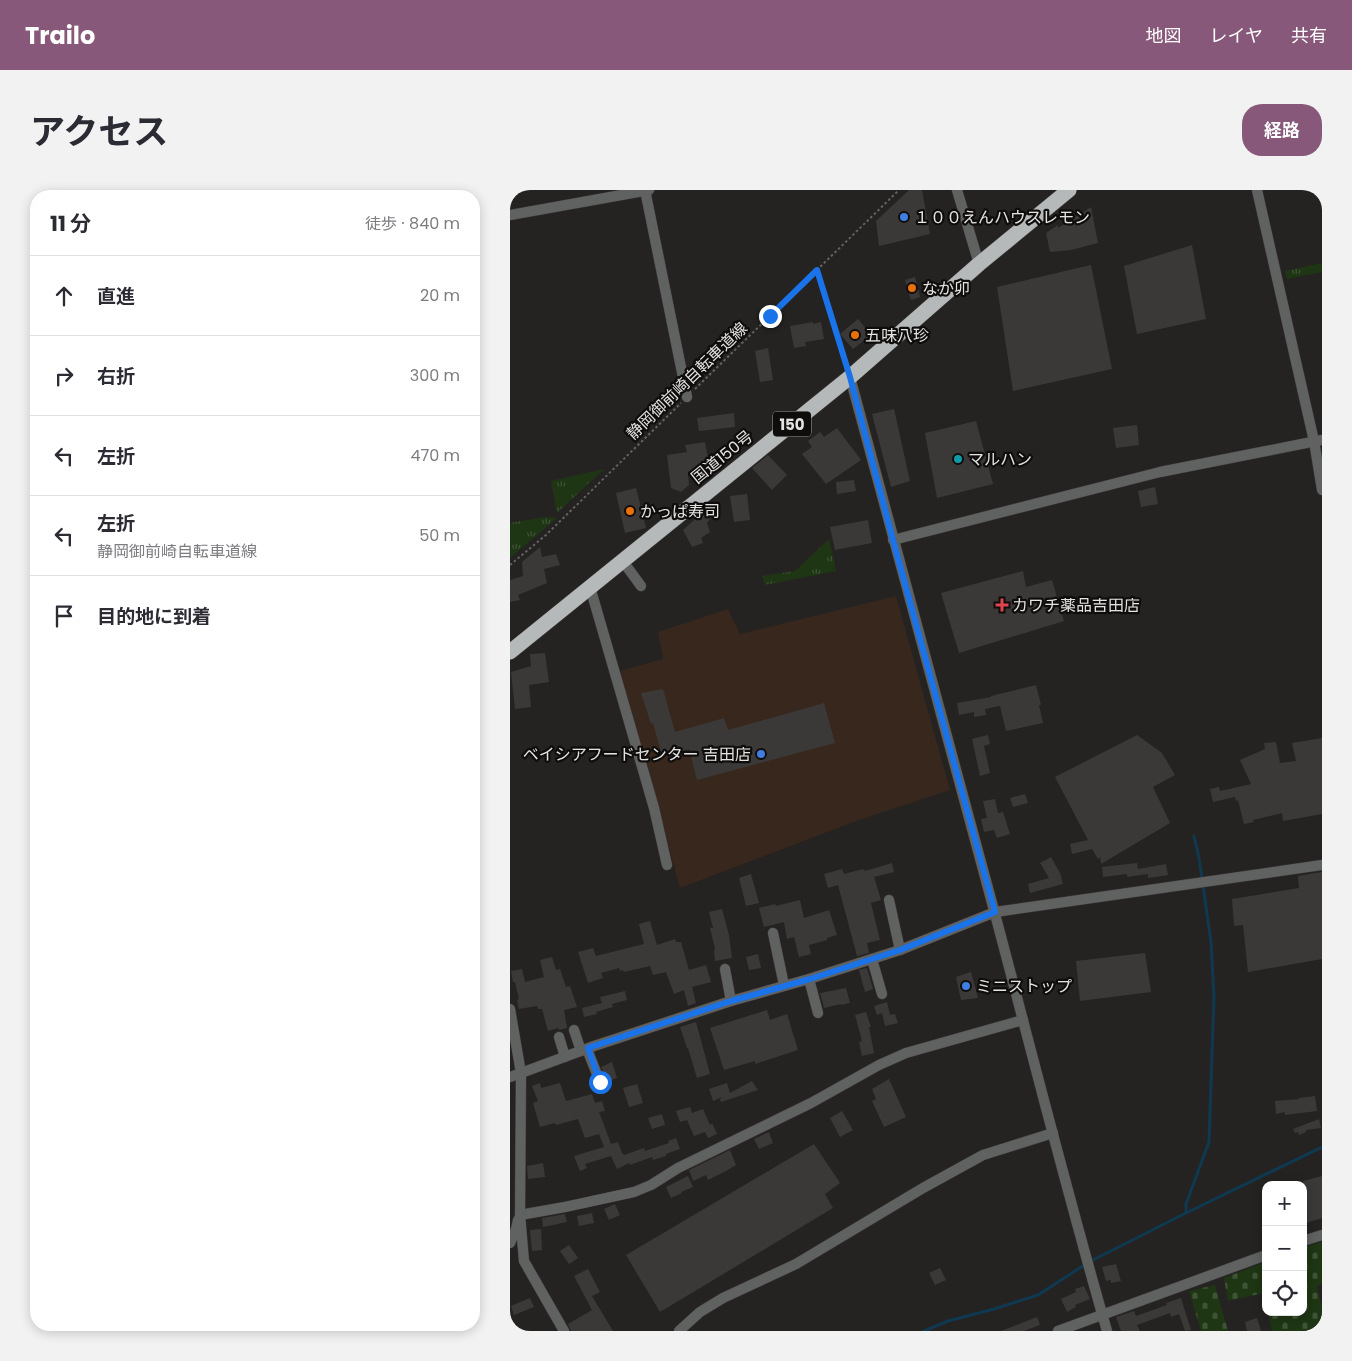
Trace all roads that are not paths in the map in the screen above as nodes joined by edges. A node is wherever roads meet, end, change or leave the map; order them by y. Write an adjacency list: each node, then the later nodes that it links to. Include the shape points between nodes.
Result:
1 (646, 190): 5 (street); 8 (street)
2 (957, 190): 6 (street)
3 (1069, 190): 6 (highway, 国道150号 / 150)
4 (1257, 190): 9 (street)
5 (510, 215)
6 (979, 264): 7 (highway, 国道150号 / 150)
7 (850, 377): 11 (street); 12 (highway, 国道150号 / 150)
8 (687, 397)
9 (1318, 440): 10 (street); 11 (street, via 1160,472)
10 (1322, 490)
11 (893, 540): 19 (street)
12 (622, 560): 13 (highway, 国道150号 / 150); 14 (street)
13 (590, 586): 15 (highway, 国道150号 / 150); 16 (street, via 654,808)
14 (641, 586)
15 (510, 652)
16 (667, 865)
17 (1322, 865): 19 (street)
18 (890, 900): 21 (street)
19 (995, 912): 21 (street); 30 (street)
20 (773, 933): 25 (street)
21 (900, 950): 22 (street)
22 (872, 959): 24 (street); 26 (street)
23 (725, 969): 27 (street)
24 (810, 979): 25 (street); 29 (street)
25 (784, 986): 27 (street)
26 (882, 994)
27 (731, 1001): 33 (street)
28 (510, 1009): 35 (street)
29 (818, 1013)
30 (1023, 1020): 37 (street); 38 (street, via 906,1053 642,1189)
31 (574, 1030): 33 (street)
32 (559, 1037): 34 (street)
33 (584, 1050): 34 (street); 36 (street)
34 (565, 1058): 35 (street)
35 (515, 1075): 38 (street)
36 (600, 1082)
37 (1053, 1133): 43 (street); 45 (street, via 983,1155 796,1264 723,1298 700,1312)
38 (520, 1215): 41 (street); 44 (street, via 524,1261)
39 (1322, 1235): 40 (street)
40 (1307, 1240)
41 (510, 1243)
42 (1262, 1256): 43 (street)
43 (1102, 1316): 46 (street); 47 (street)
44 (564, 1331)
45 (679, 1331)
46 (1058, 1331)
47 (1107, 1331)

